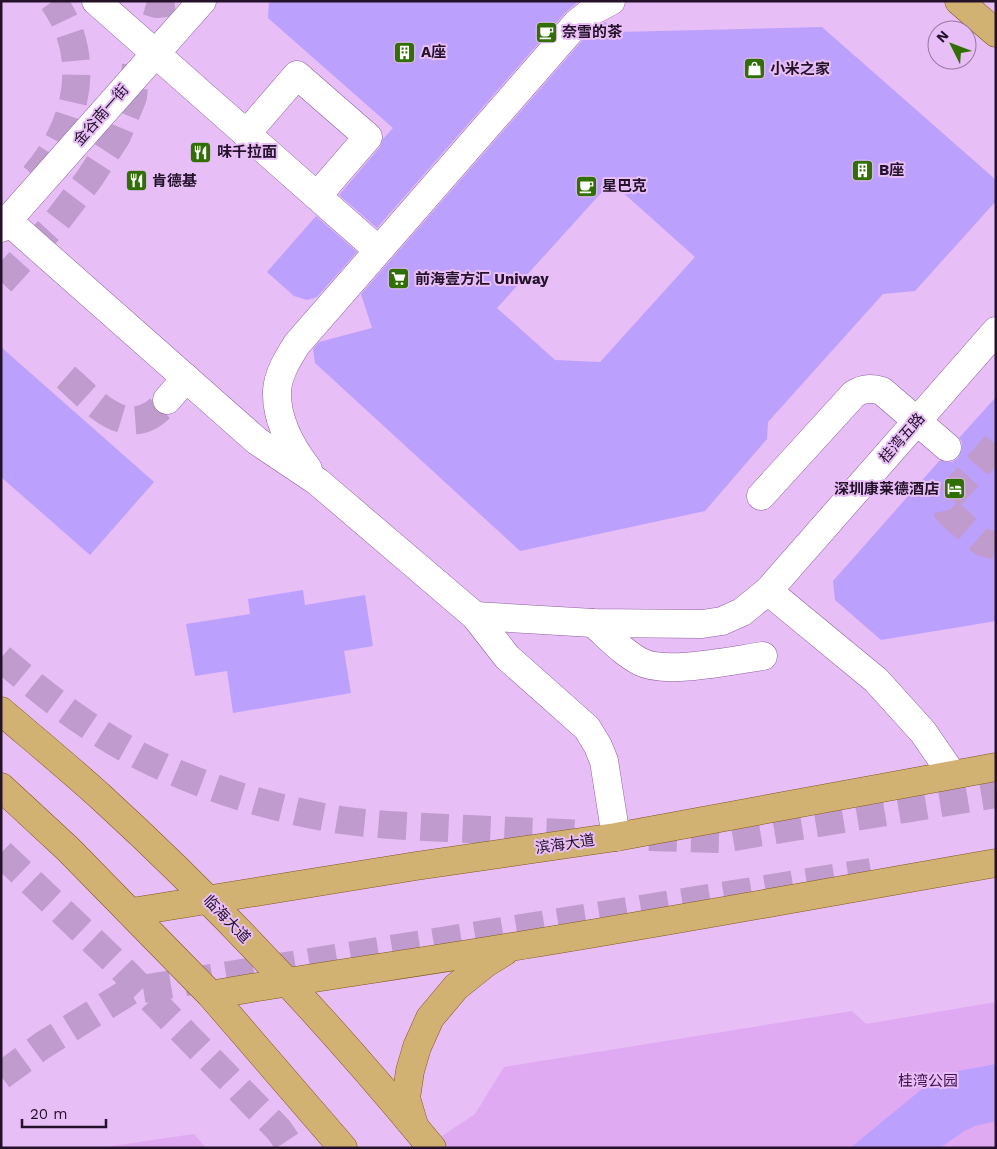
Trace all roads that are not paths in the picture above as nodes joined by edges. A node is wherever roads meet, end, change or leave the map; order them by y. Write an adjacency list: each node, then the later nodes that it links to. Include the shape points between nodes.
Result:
1 (96, 1): 6 (street)
2 (202, 1): 6 (street, 金谷南一街)
3 (611, 1): 10 (street, via 576,23)
4 (959, 1): 5 (main road)
5 (996, 33)
6 (155, 53): 7 (street); 9 (street, 金谷南一街)
7 (246, 134): 8 (street); 8 (street, via 297,75 368,138)
8 (317, 196): 10 (street)
9 (4, 225): 12 (street)
10 (378, 250): 16 (street, via 297,344 285,364 277,389 284,430 294,452)
11 (996, 330): 14 (street, 桂湾五路)
12 (186, 378): 13 (street); 16 (street, via 257,441)
13 (167, 400)
14 (917, 421): 15 (street); 17 (street, via 882,391 862,389); 18 (street, 桂湾五路)
15 (947, 447)
16 (318, 482): 19 (street)
17 (761, 496)
18 (768, 591): 20 (street, 桂湾五路, via 742,612 722,621 702,624); 24 (street, via 876,680 922,732)
19 (475, 616): 20 (street, 桂湾五路); 26 (street, via 507,657 591,734 604,761)
20 (593, 623): 21 (street, via 629,654 660,668)
21 (763, 656)
22 (1, 711): 28 (main road, 临海大道, via 100,796)
23 (996, 767): 24 (main road, 滨海大道)
24 (952, 774): 26 (main road, 滨海大道)
25 (1, 787): 29 (main road)
26 (616, 837): 28 (main road, 滨海大道)
27 (996, 863): 30 (main road)
28 (207, 899): 29 (main road, 滨海大道); 31 (main road, 临海大道)
29 (132, 912): 32 (main road)
30 (514, 947): 31 (main road); 33 (main road, via 486,963 456,987 430,1018 417,1047 406,1098)
31 (286, 981): 32 (main road); 33 (main road, 临海大道)
32 (211, 994): 34 (main road)
33 (414, 1126): 35 (main road, 临海大道)
34 (343, 1148)
35 (432, 1148)

